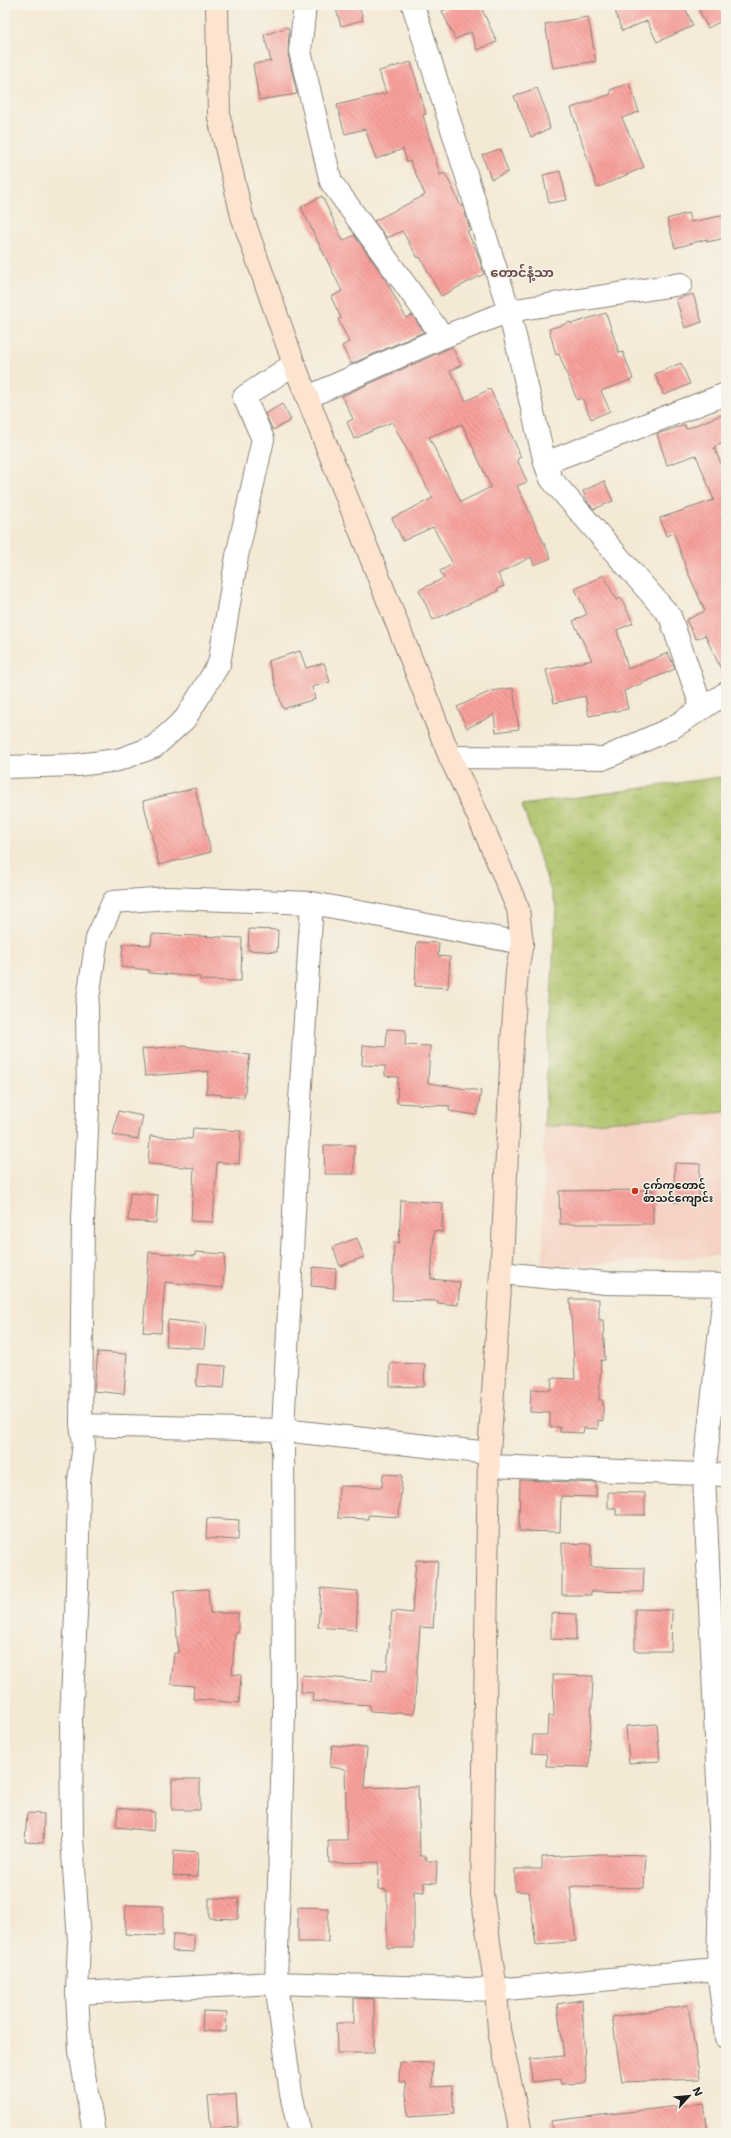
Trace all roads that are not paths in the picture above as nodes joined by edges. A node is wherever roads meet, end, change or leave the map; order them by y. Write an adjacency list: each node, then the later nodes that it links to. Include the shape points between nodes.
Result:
1 (217, 5): 7 (main road, via 219,117 242,216)
2 (305, 5): 6 (street, via 300,50 331,182)
3 (413, 5): 5 (street)
4 (681, 284): 5 (street)
5 (509, 311): 6 (street); 10 (street)
6 (443, 337): 9 (street)
7 (294, 364): 9 (main road); 14 (street, via 244,397 263,439 237,556 219,664 185,719 154,747 118,760 77,765)
8 (726, 394): 10 (street)
9 (308, 397): 13 (main road)
10 (545, 463): 12 (street, via 550,479 670,616)
11 (726, 693): 12 (street)
12 (702, 709): 13 (street, via 672,728 605,758)
13 (450, 757): 16 (main road, via 518,909)
14 (5, 767)
15 (312, 903): 16 (street); 19 (street, via 168,898 113,902 97,938 87,1005 88,1108 83,1219); 20 (street)
16 (522, 943): 17 (main road, via 517,971 512,1043)
17 (501, 1273): 18 (street, via 606,1283); 21 (main road)
18 (725, 1285): 22 (street)
19 (81, 1425): 20 (street); 27 (street, via 84,1444 79,1481 71,1720 72,1839 79,1941)
20 (283, 1430): 21 (street); 25 (street, via 284,1714)
21 (489, 1460): 22 (street); 26 (main road, via 482,1894)
22 (704, 1475): 23 (street); 24 (street, via 721,1847)
23 (726, 1475)
24 (722, 1968): 26 (street); 28 (street)
25 (276, 1983): 26 (street); 27 (street); 30 (street, via 291,2094)
26 (496, 1990): 31 (main road, via 499,2030)
27 (76, 1993): 29 (street, via 80,2051)
28 (726, 2037)
29 (94, 2133)
30 (300, 2133)
31 (522, 2133)

